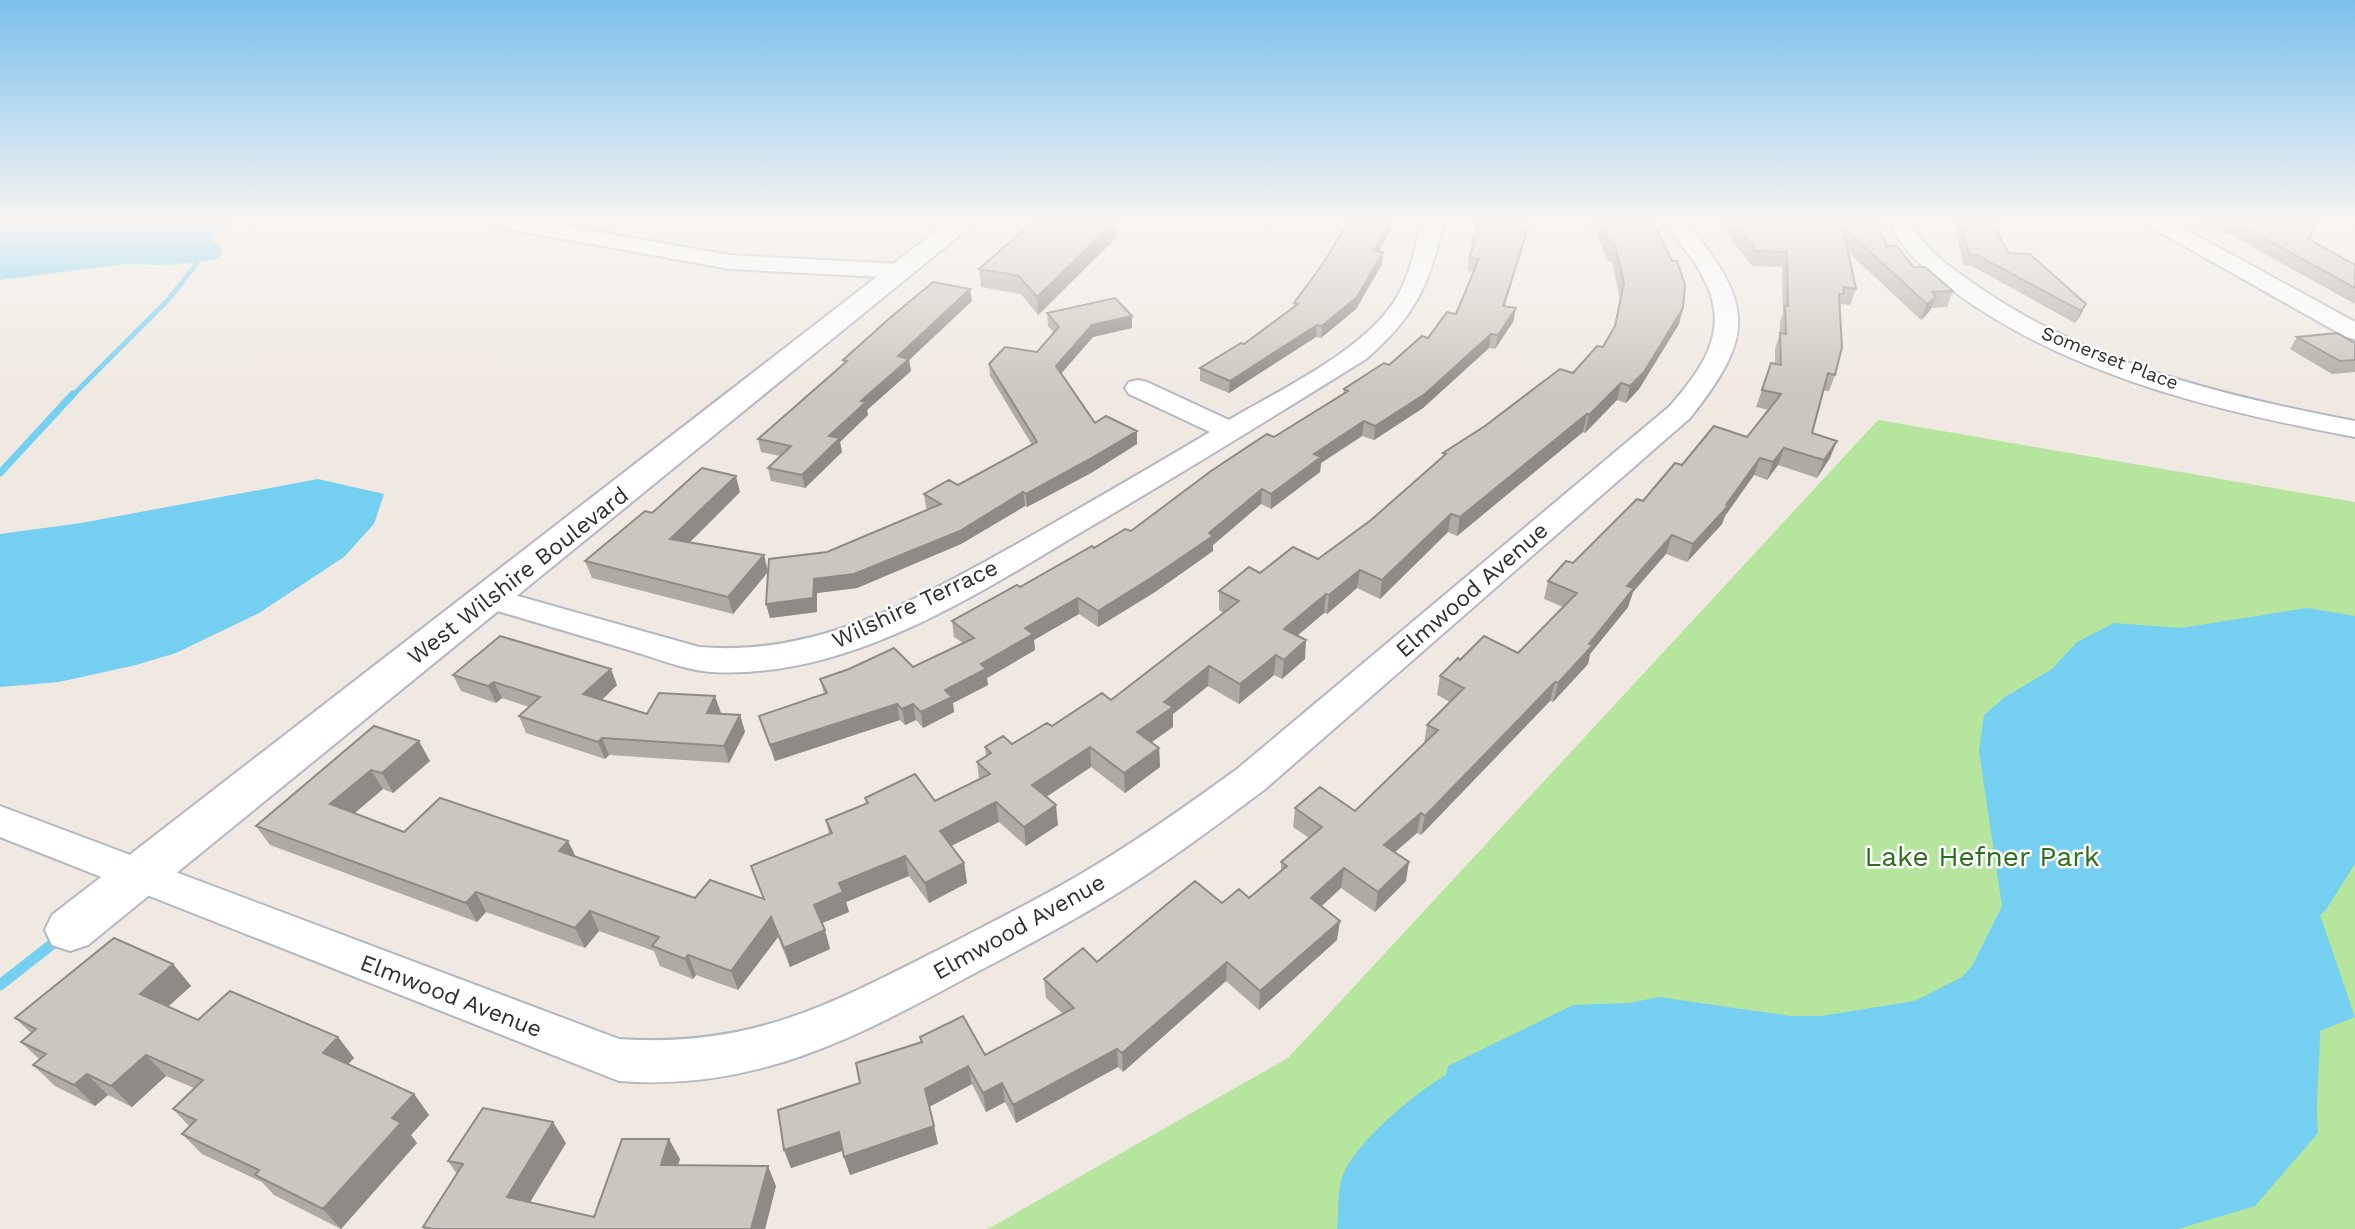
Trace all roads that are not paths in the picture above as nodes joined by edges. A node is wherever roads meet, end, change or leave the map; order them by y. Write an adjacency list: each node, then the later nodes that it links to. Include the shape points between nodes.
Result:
1 (891, 278): 10 (street, West Wilshire Boulevard)
2 (1418, 278): 9 (street, Wilshire Terrace, via 1414,292 1384,332 1357,354)
3 (1717, 278): 12 (street, Elmwood Avenue, via 1727,312 1719,363 1681,412 1250,780 1106,880 898,993 824,1025 755,1050 702,1060 619,1060)
4 (1951, 278): 8 (street, Somerset Place, via 2014,319 2028,345 2056,360 2094,371 2138,372 2255,407)
5 (2258, 278): 6 (street)
6 (2355, 332)
7 (1139, 388): 9 (street)
8 (2355, 429)
9 (1231, 431): 10 (street, Wilshire Terrace, via 971,582 873,628 815,649 732,662 698,659)
10 (489, 598): 12 (street, West Wilshire Boulevard)
11 (9, 835): 12 (street, Elmwood Avenue)
12 (140, 876): 13 (street, West Wilshire Boulevard)
13 (70, 930)

